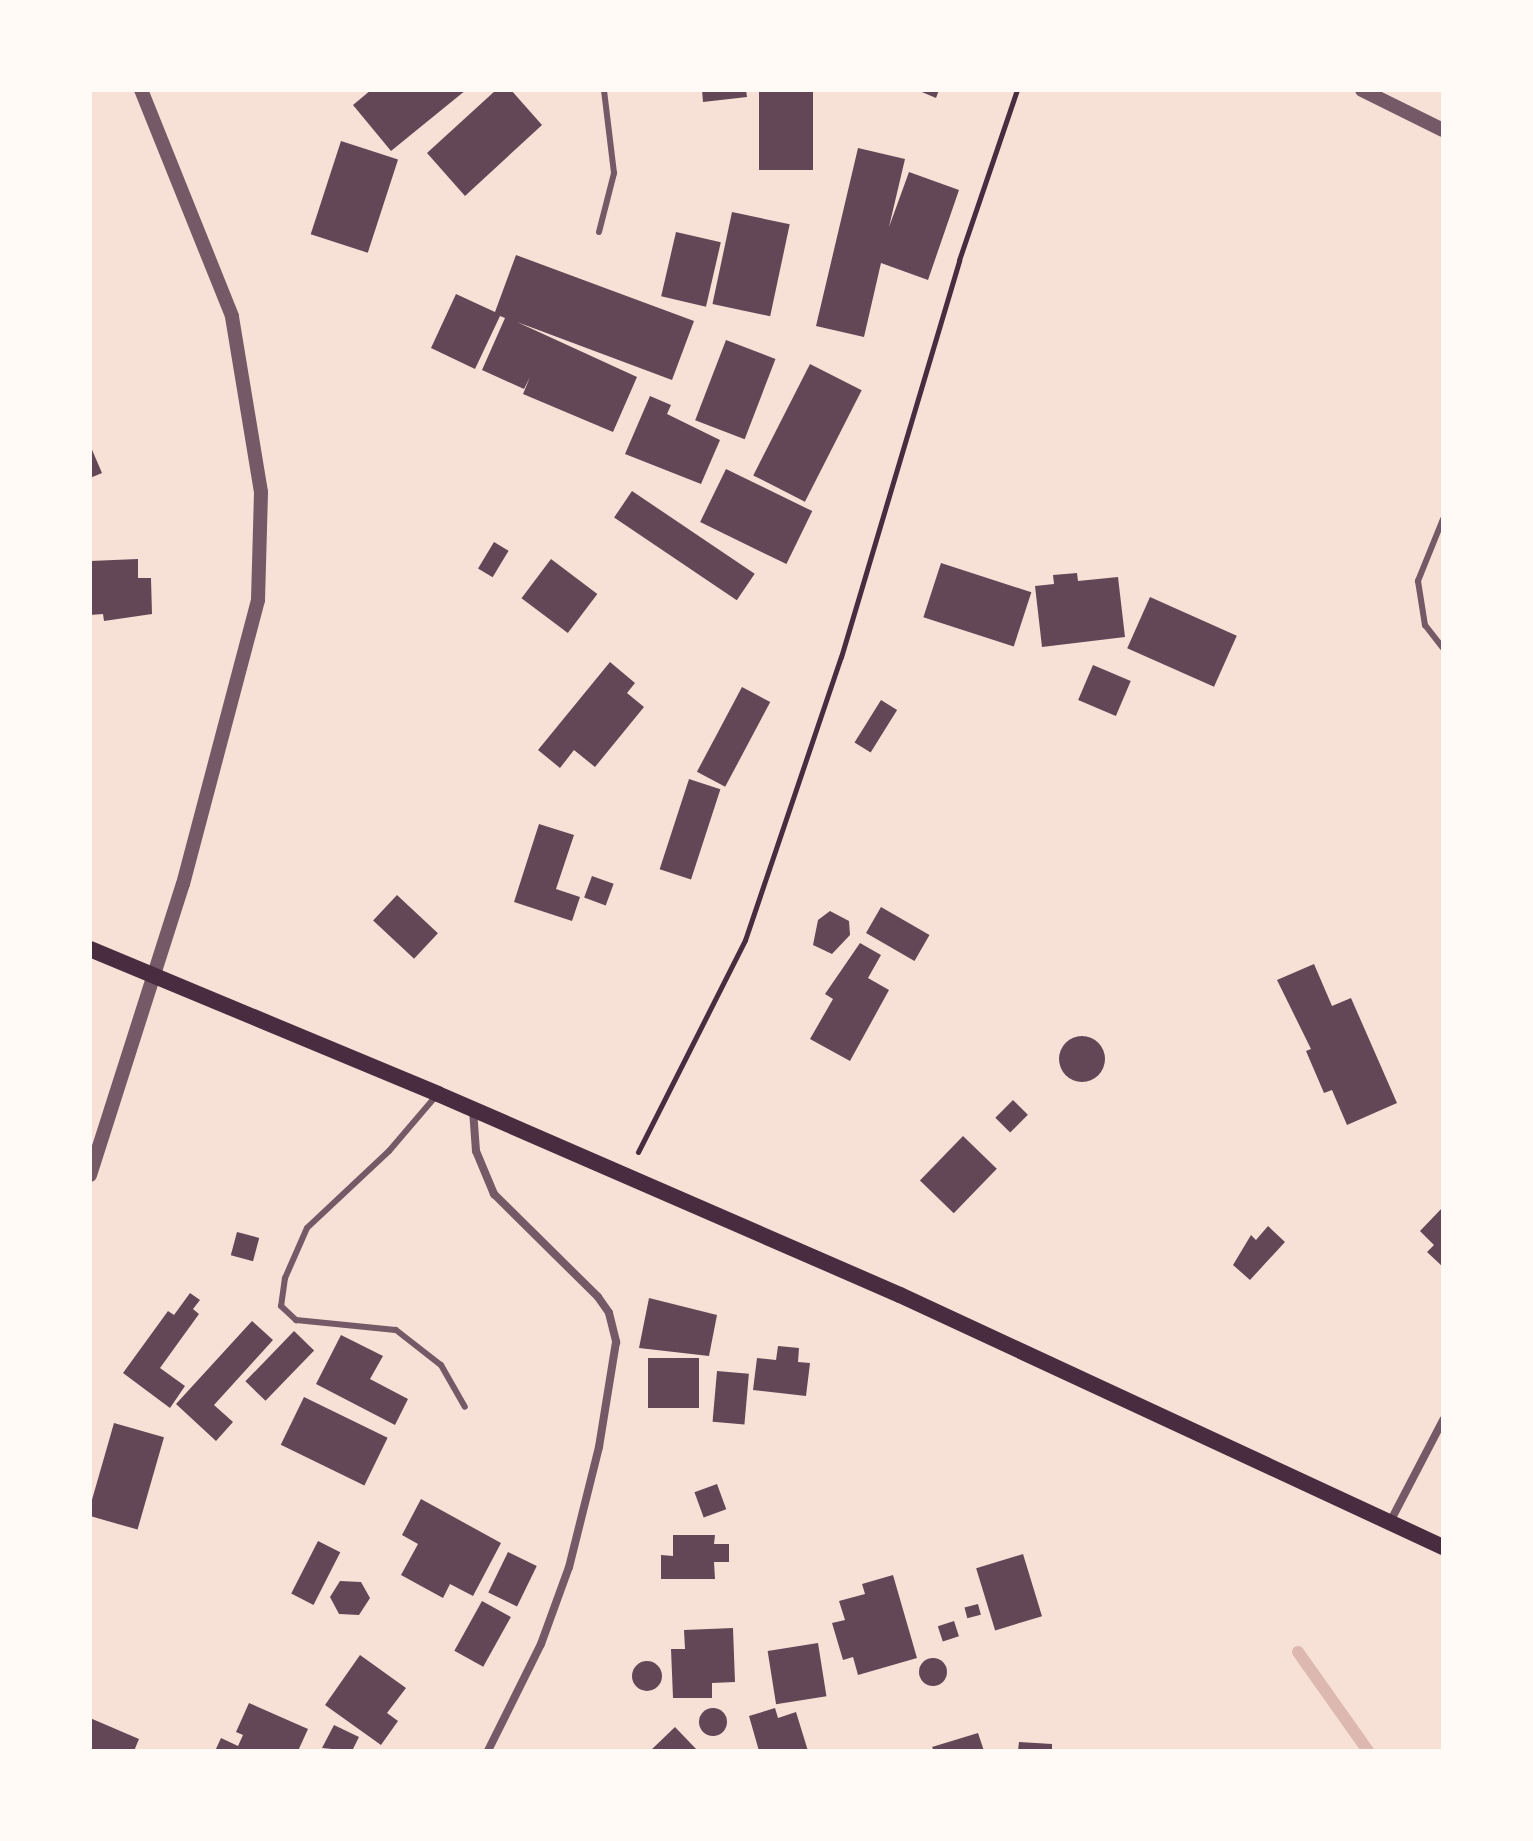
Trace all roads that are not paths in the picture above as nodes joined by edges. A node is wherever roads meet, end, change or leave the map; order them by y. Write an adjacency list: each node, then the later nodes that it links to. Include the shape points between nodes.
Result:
1 (141, 90): 9 (street, via 232,316 261,492 258,600 183,884)
2 (604, 90): 5 (lane, via 614,173)
3 (1362, 90): 4 (street)
4 (1443, 130)
5 (599, 232)
6 (1443, 519): 7 (lane, via 1418,581 1425,625)
7 (1443, 648)
8 (90, 949): 9 (main road)
9 (151, 977): 10 (main road); 12 (street)
10 (438, 1094): 11 (main road); 13 (lane, via 389,1151 307,1228 285,1278 281,1306 296,1320 396,1330 441,1365)
11 (473, 1109): 15 (main road, via 900,1295); 17 (street, via 476,1151 494,1194 598,1297 609,1313 616,1342 599,1447 569,1567 541,1644)
12 (90, 1175)
13 (465, 1407)
14 (1443, 1420): 15 (street)
15 (1390, 1523): 16 (main road)
16 (1443, 1547)
17 (488, 1751)

